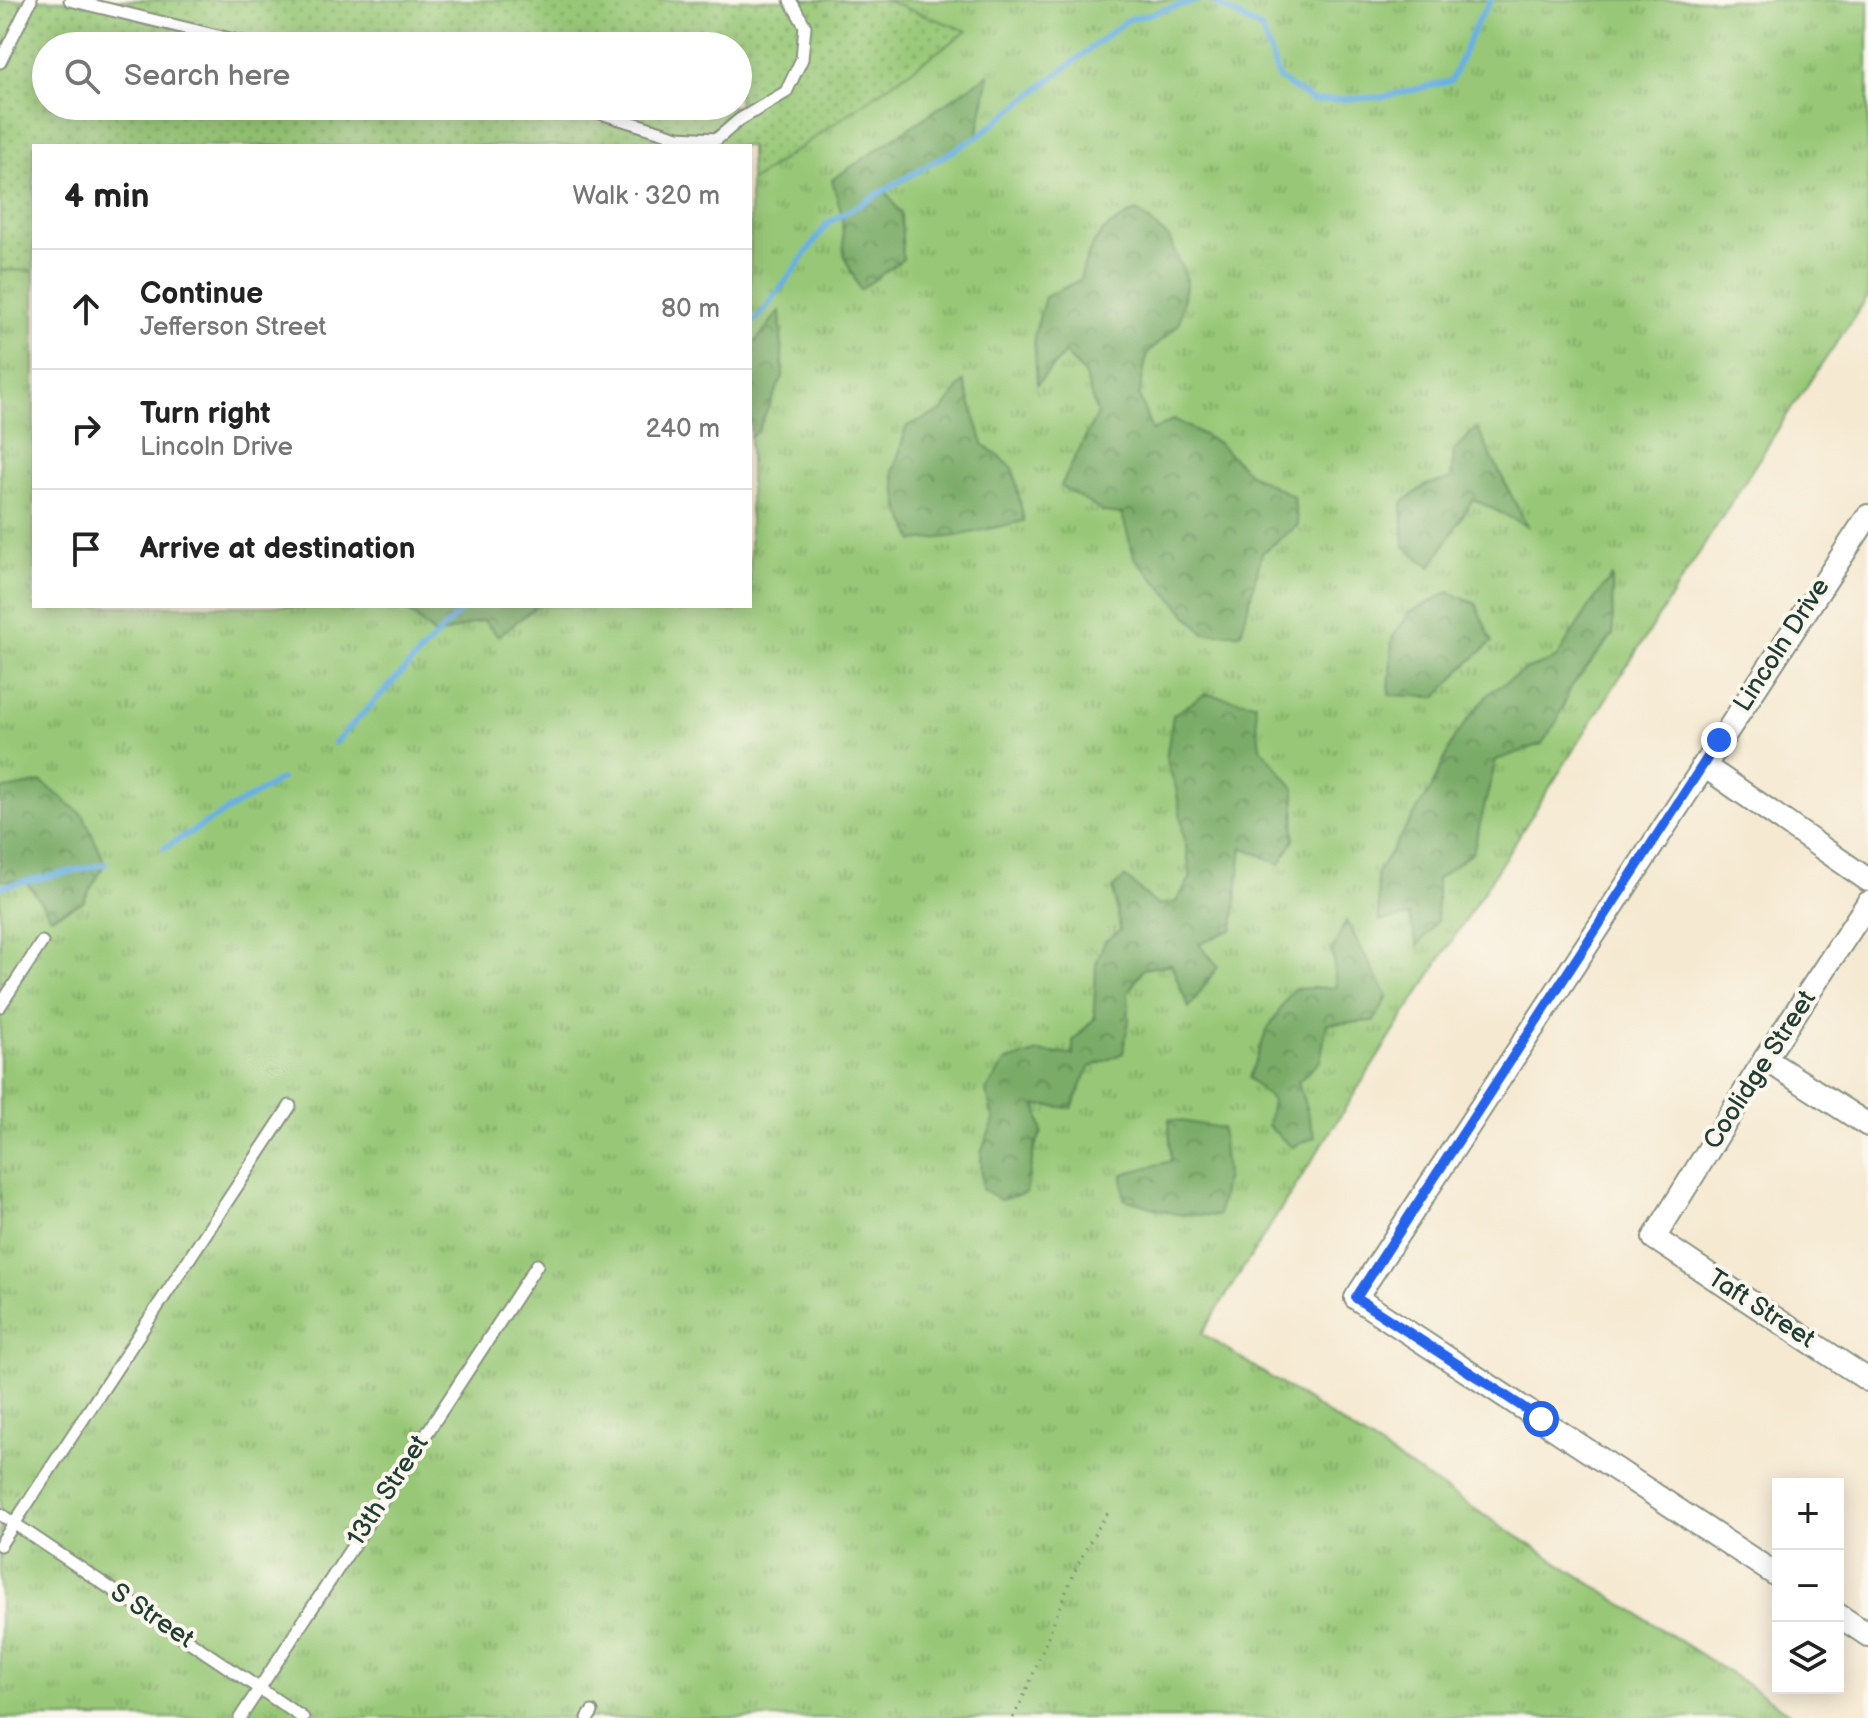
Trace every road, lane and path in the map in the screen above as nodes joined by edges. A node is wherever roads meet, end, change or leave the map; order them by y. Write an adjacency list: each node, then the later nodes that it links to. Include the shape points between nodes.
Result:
1 (31, 0): 5 (lane)
2 (70, 0): 4 (lane)
3 (790, 0): 6 (lane, via 805,26 802,59 786,92)
4 (201, 32)
5 (0, 62)
6 (752, 112)
7 (623, 120): 8 (lane, via 678,137 717,139)
8 (739, 120)
9 (1868, 516): 10 (street, Lincoln Drive)
10 (1703, 765): 11 (street); 25 (street, Lincoln Drive, via 1356,1298)
11 (1868, 880)
12 (1868, 903): 15 (street, Coolidge Street)
13 (42, 942): 14 (lane)
14 (0, 1006)
15 (1765, 1059): 17 (street); 18 (street, Coolidge Street)
16 (290, 1106): 23 (lane)
17 (1868, 1125)
18 (1654, 1238): 20 (street, Taft Street)
19 (537, 1265): 28 (lane, 13th Street)
20 (1868, 1380)
21 (1110, 1510): 31 (path, via 1077,1563)
22 (0, 1514): 23 (lane, S Street)
23 (14, 1524): 24 (lane); 28 (lane, S Street)
24 (0, 1545)
25 (1772, 1572)
26 (1844, 1619): 27 (street)
27 (1868, 1635)
28 (258, 1688): 29 (lane, 13th Street); 30 (lane, S Street)
29 (240, 1718)
30 (303, 1718)
31 (1013, 1718)

